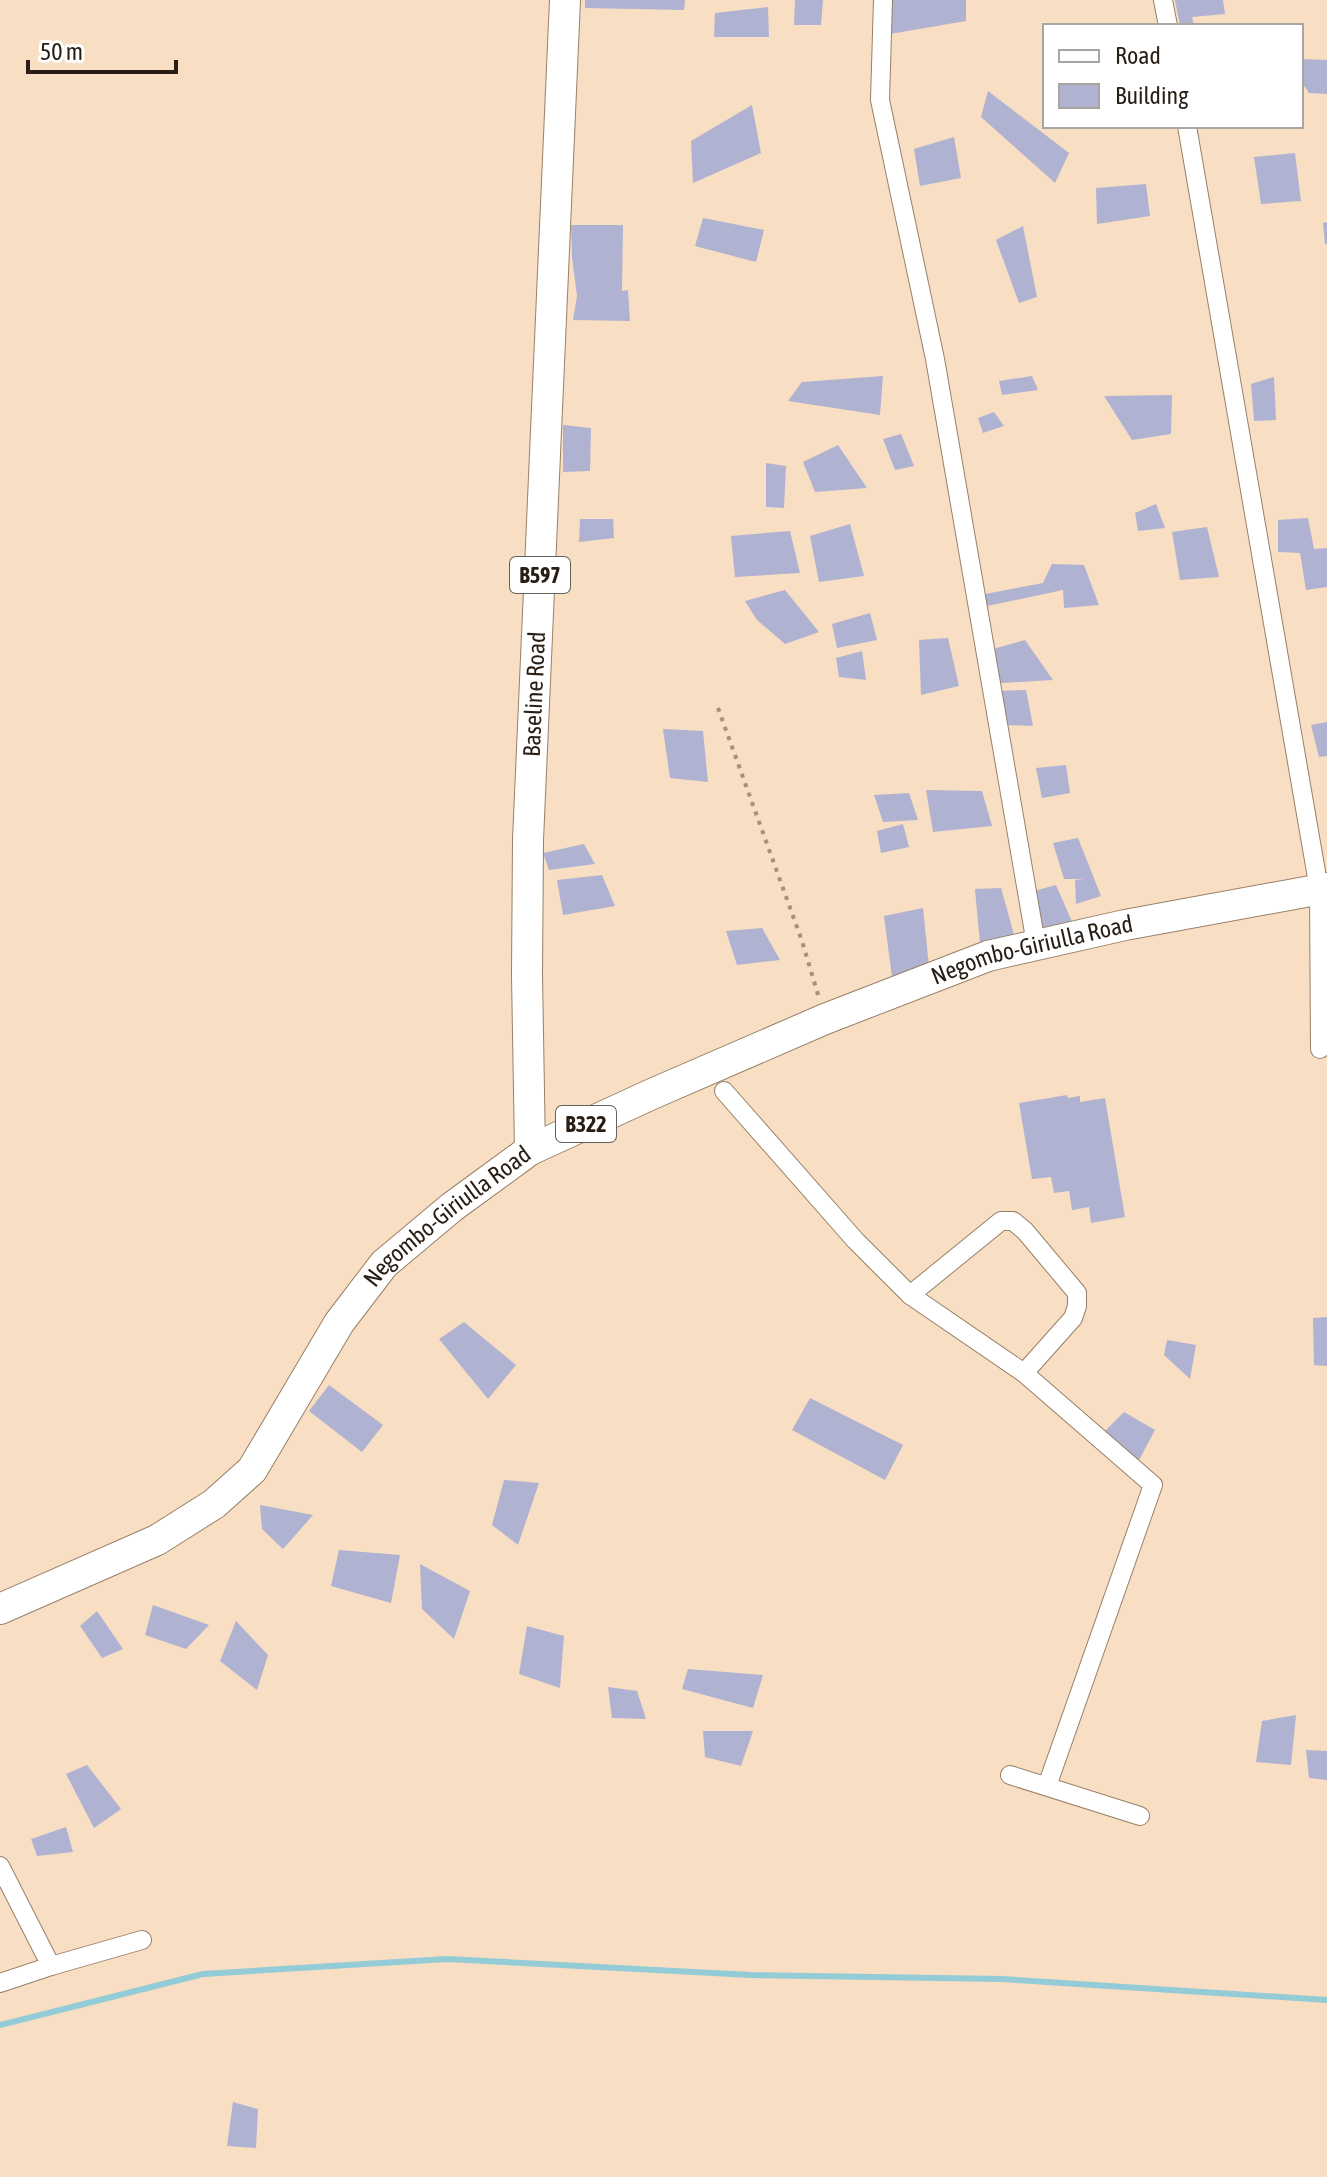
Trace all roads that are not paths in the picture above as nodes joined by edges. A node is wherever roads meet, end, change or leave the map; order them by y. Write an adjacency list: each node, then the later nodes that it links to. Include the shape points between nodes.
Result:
1 (565, 0): 10 (main road, Baseline Road / B597, via 528,840)
2 (883, 0): 7 (street, via 880,100 935,359)
3 (1163, 0): 4 (street)
4 (1168, 24)
5 (1187, 128): 6 (street)
6 (1323, 889): 7 (main road, Negombo-Giriulla Road / B322); 8 (street)
7 (1036, 944): 10 (main road, Negombo-Giriulla Road / B322, via 988,956 825,1019)
8 (1320, 1049)
9 (724, 1091): 11 (street)
10 (530, 1150): 13 (main road, Negombo-Giriulla Road / B322, via 384,1264 339,1323 252,1470 214,1504 157,1540)
11 (910, 1295): 12 (street); 12 (street, via 1001,1221 1013,1221 1077,1293 1073,1318)
12 (1024, 1373): 15 (street, via 1153,1485)
13 (0, 1609)
14 (1010, 1775): 15 (street)
15 (1047, 1786): 16 (street)
16 (1140, 1816)
17 (0, 1866): 19 (street)
18 (142, 1940): 19 (street)
19 (51, 1966): 20 (street)
20 (0, 1983)

